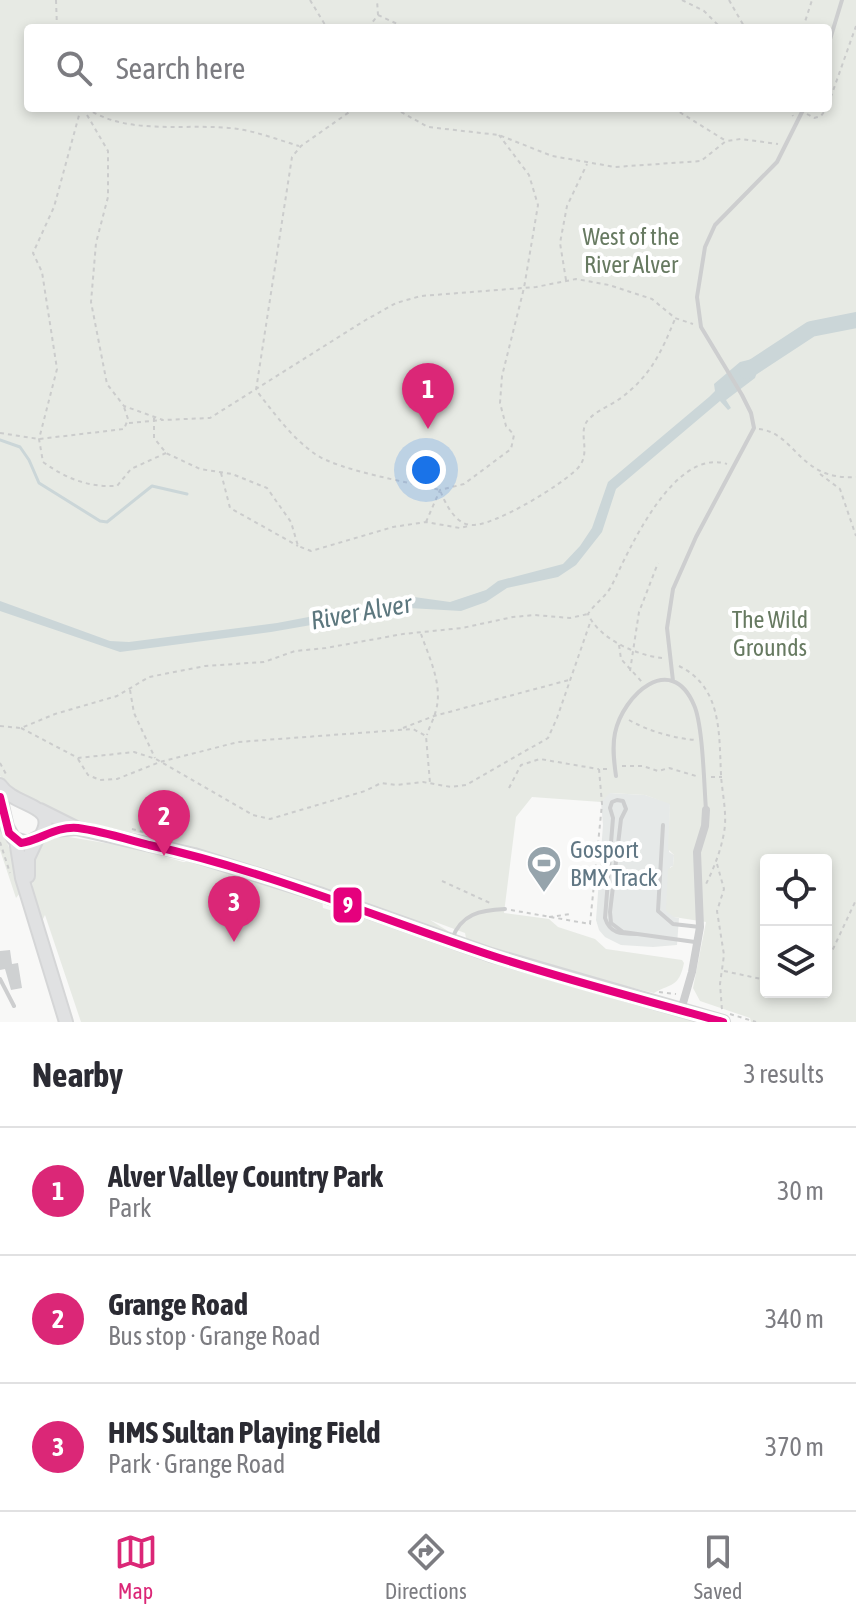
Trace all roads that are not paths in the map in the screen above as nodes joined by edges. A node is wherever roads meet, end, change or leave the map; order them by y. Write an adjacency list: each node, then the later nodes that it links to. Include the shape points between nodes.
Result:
1 (842, 0): 2 (lane)
2 (832, 33)
3 (802, 112): 4 (lane, via 777,162 715,225 705,247 697,297 701,327 742,395 754,428 673,589 667,615)
4 (673, 681): 5 (lane, via 647,685 629,702 615,732); 10 (lane, via 694,705)
5 (616, 776)
6 (0, 785): 8 (street)
7 (0, 797): 11 (street)
8 (26, 804): 9 (street); 11 (street, via 13,809)
9 (39, 810): 13 (street); 14 (street, via 46,824)
10 (706, 810): 18 (street, via 697,852)
11 (7, 820): 15 (street)
12 (663, 825): 18 (lane, via 658,911 673,924)
13 (76, 828): 14 (street); 20 (street, via 236,867)
14 (39, 837): 15 (street, via 28,843); 16 (street, via 28,858)
15 (16, 840): 16 (street)
16 (29, 903): 26 (street)
17 (505, 909): 20 (lane, via 468,917)
18 (700, 927): 21 (street)
19 (636, 934): 19 (lane, via 617,933 605,918 610,808 617,800 626,807 610,919 618,930); 21 (lane)
20 (452, 942): 24 (street)
21 (698, 942): 24 (street)
22 (0, 979): 23 (lane)
23 (14, 1006)
24 (681, 1010): 25 (street)
25 (723, 1017)
26 (66, 1022)

